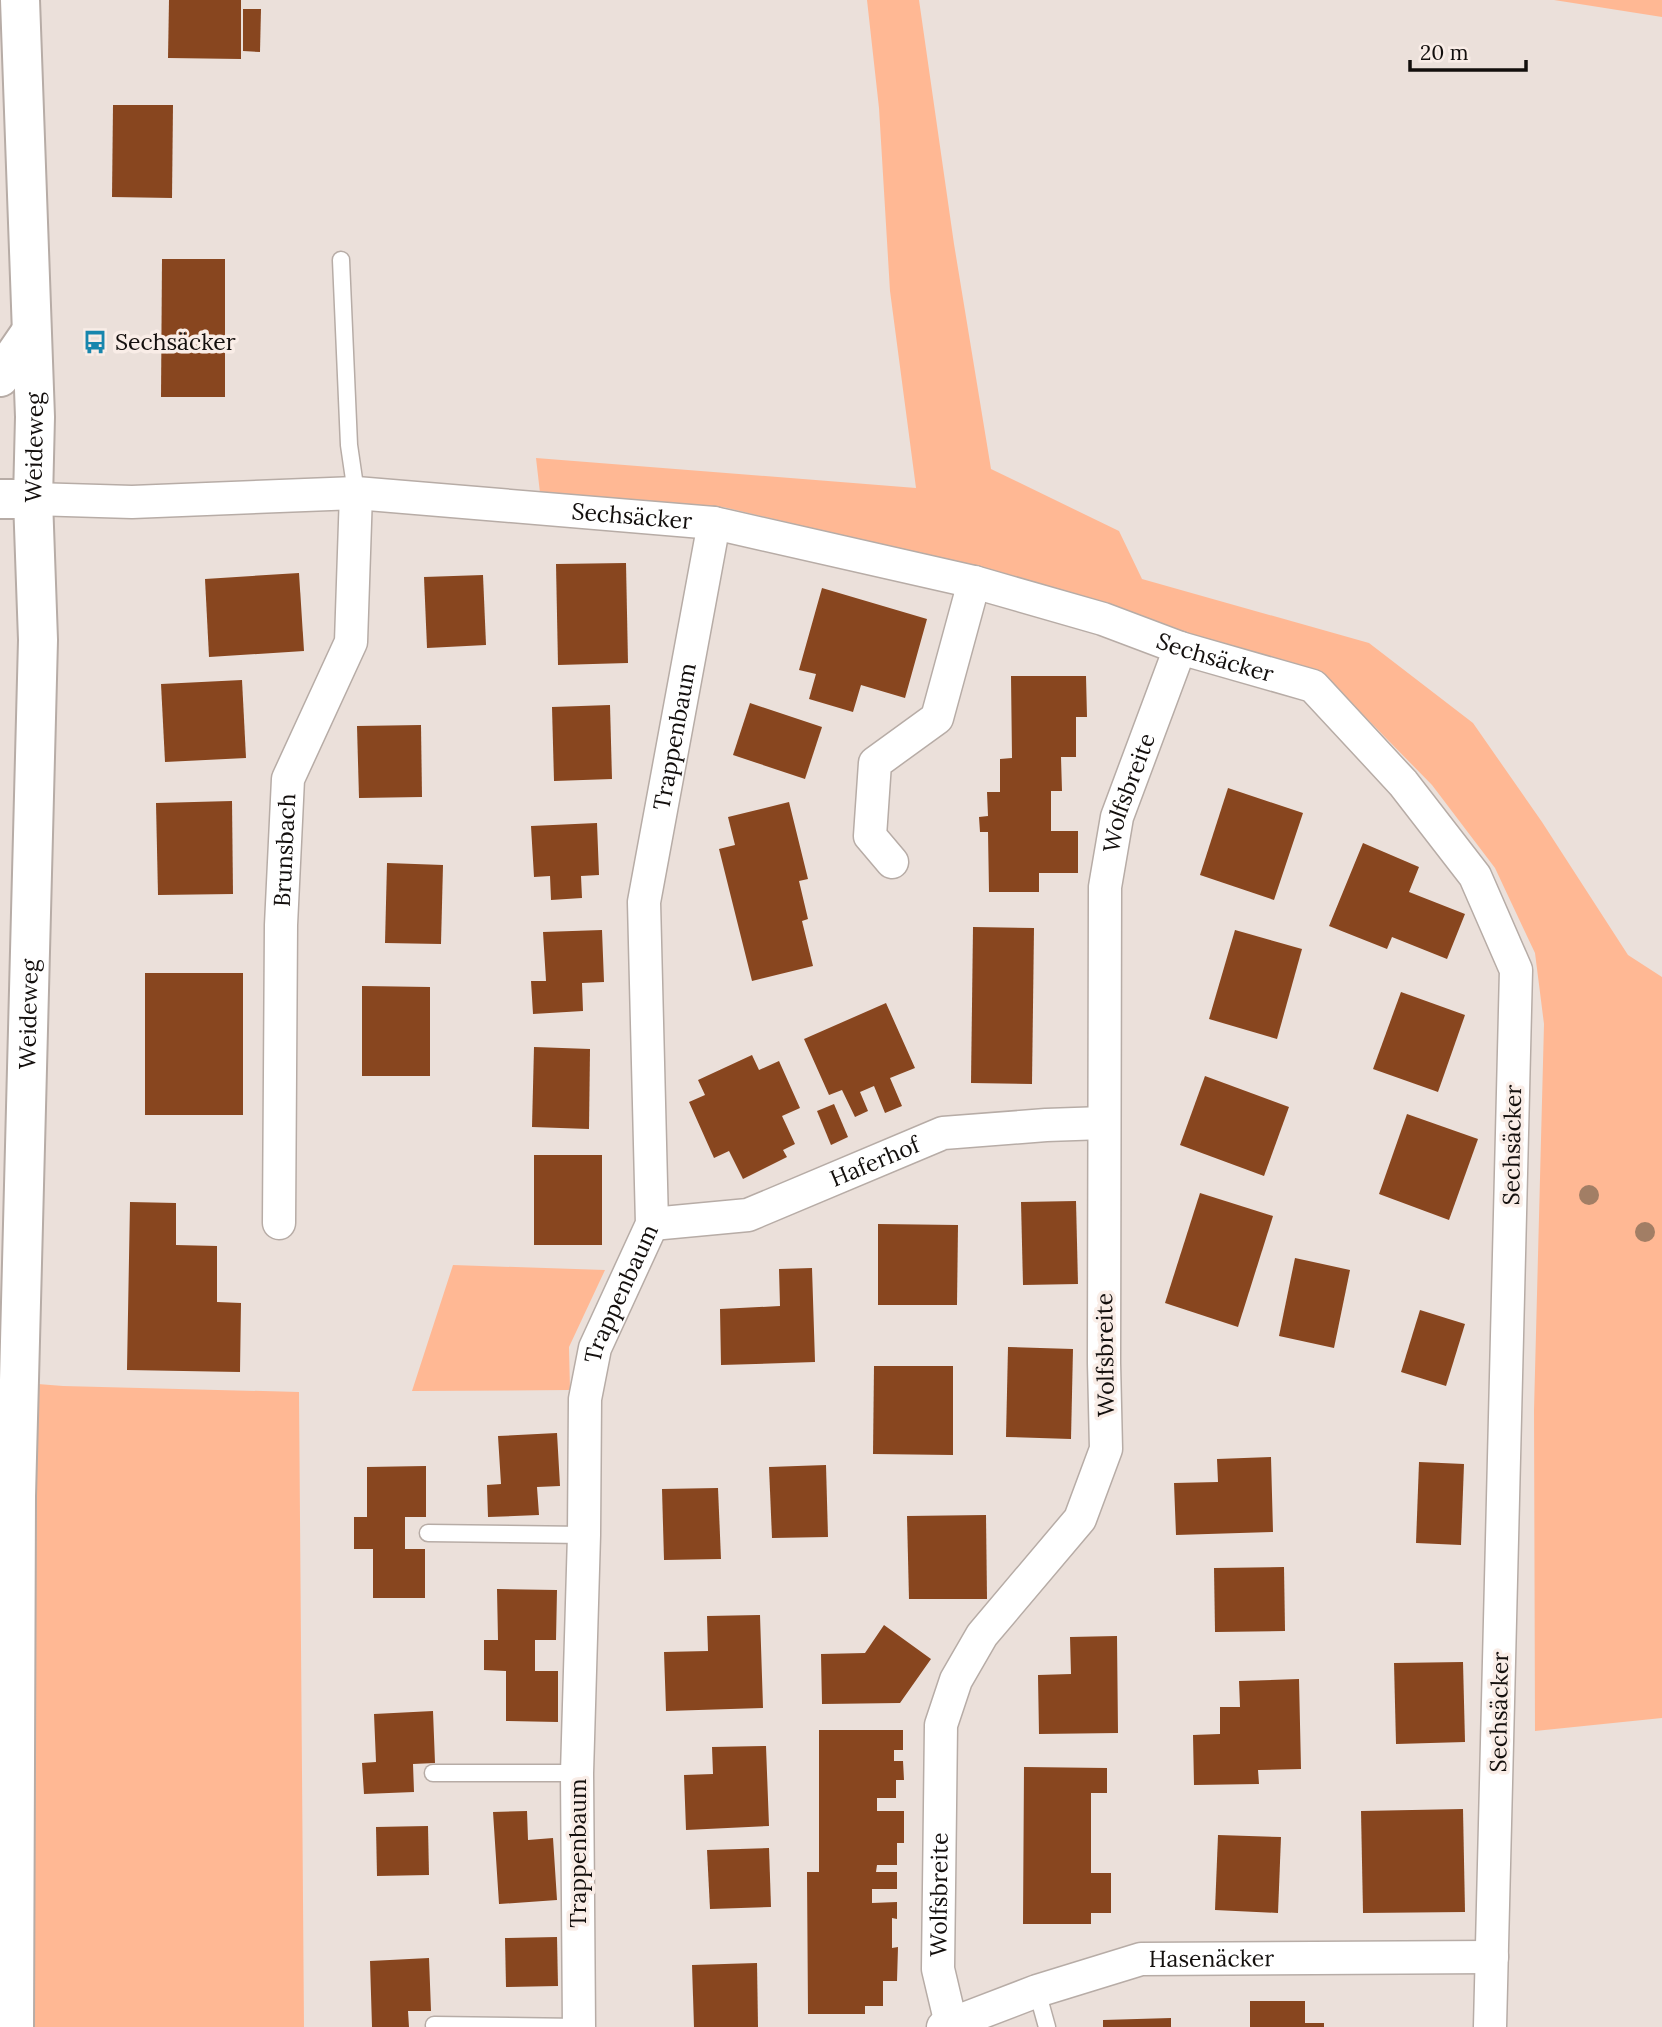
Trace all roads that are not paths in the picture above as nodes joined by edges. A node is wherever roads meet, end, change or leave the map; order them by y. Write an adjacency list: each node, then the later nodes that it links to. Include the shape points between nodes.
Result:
1 (20, 0): 3 (main road, Weideweg)
2 (341, 260): 5 (lane, via 349,445)
3 (31, 332): 4 (main road); 6 (main road, Weideweg, via 35,417)
4 (0, 377)
5 (356, 493): 6 (street, Sechsäcker, via 132,502); 7 (street, Sechsäcker); 12 (street, Brunsbach, via 351,642 288,779 281,925)
6 (17, 499): 22 (main road, Weideweg, via 38,640 16,1497)
7 (714, 523): 8 (street, Sechsäcker); 13 (street, Trappenbaum, via 644,902)
8 (974, 582): 9 (street, Sechsäcker, via 1103,619); 10 (street, via 937,718 875,763 870,836)
9 (1180, 648): 11 (street, Wolfsbreite, via 1117,817 1105,887); 18 (street, Sechsäcker, via 1313,686 1403,783 1475,876 1516,970)
10 (892, 862)
11 (1104, 1123): 13 (street, Haferhof, via 943,1133 748,1214); 21 (street, Wolfsbreite, via 1106,1449 1080,1519 982,1635 956,1680 941,1725 938,1969)
12 (279, 1223)
13 (652, 1224): 15 (street, Trappenbaum, via 595,1348 585,1399)
14 (428, 1532): 15 (lane)
15 (584, 1535): 17 (street, Trappenbaum)
16 (433, 1773): 17 (lane)
17 (577, 1773): 23 (street, Trappenbaum)
18 (1492, 1957): 19 (street, Hasenäcker, via 1141,1959); 25 (street, Sechsäcker)
19 (1037, 1991): 21 (street, Hasenäcker); 24 (lane)
20 (434, 2025): 23 (lane)
21 (947, 2025)
22 (14, 2027)
23 (579, 2027)
24 (1047, 2027)
25 (1490, 2027)

